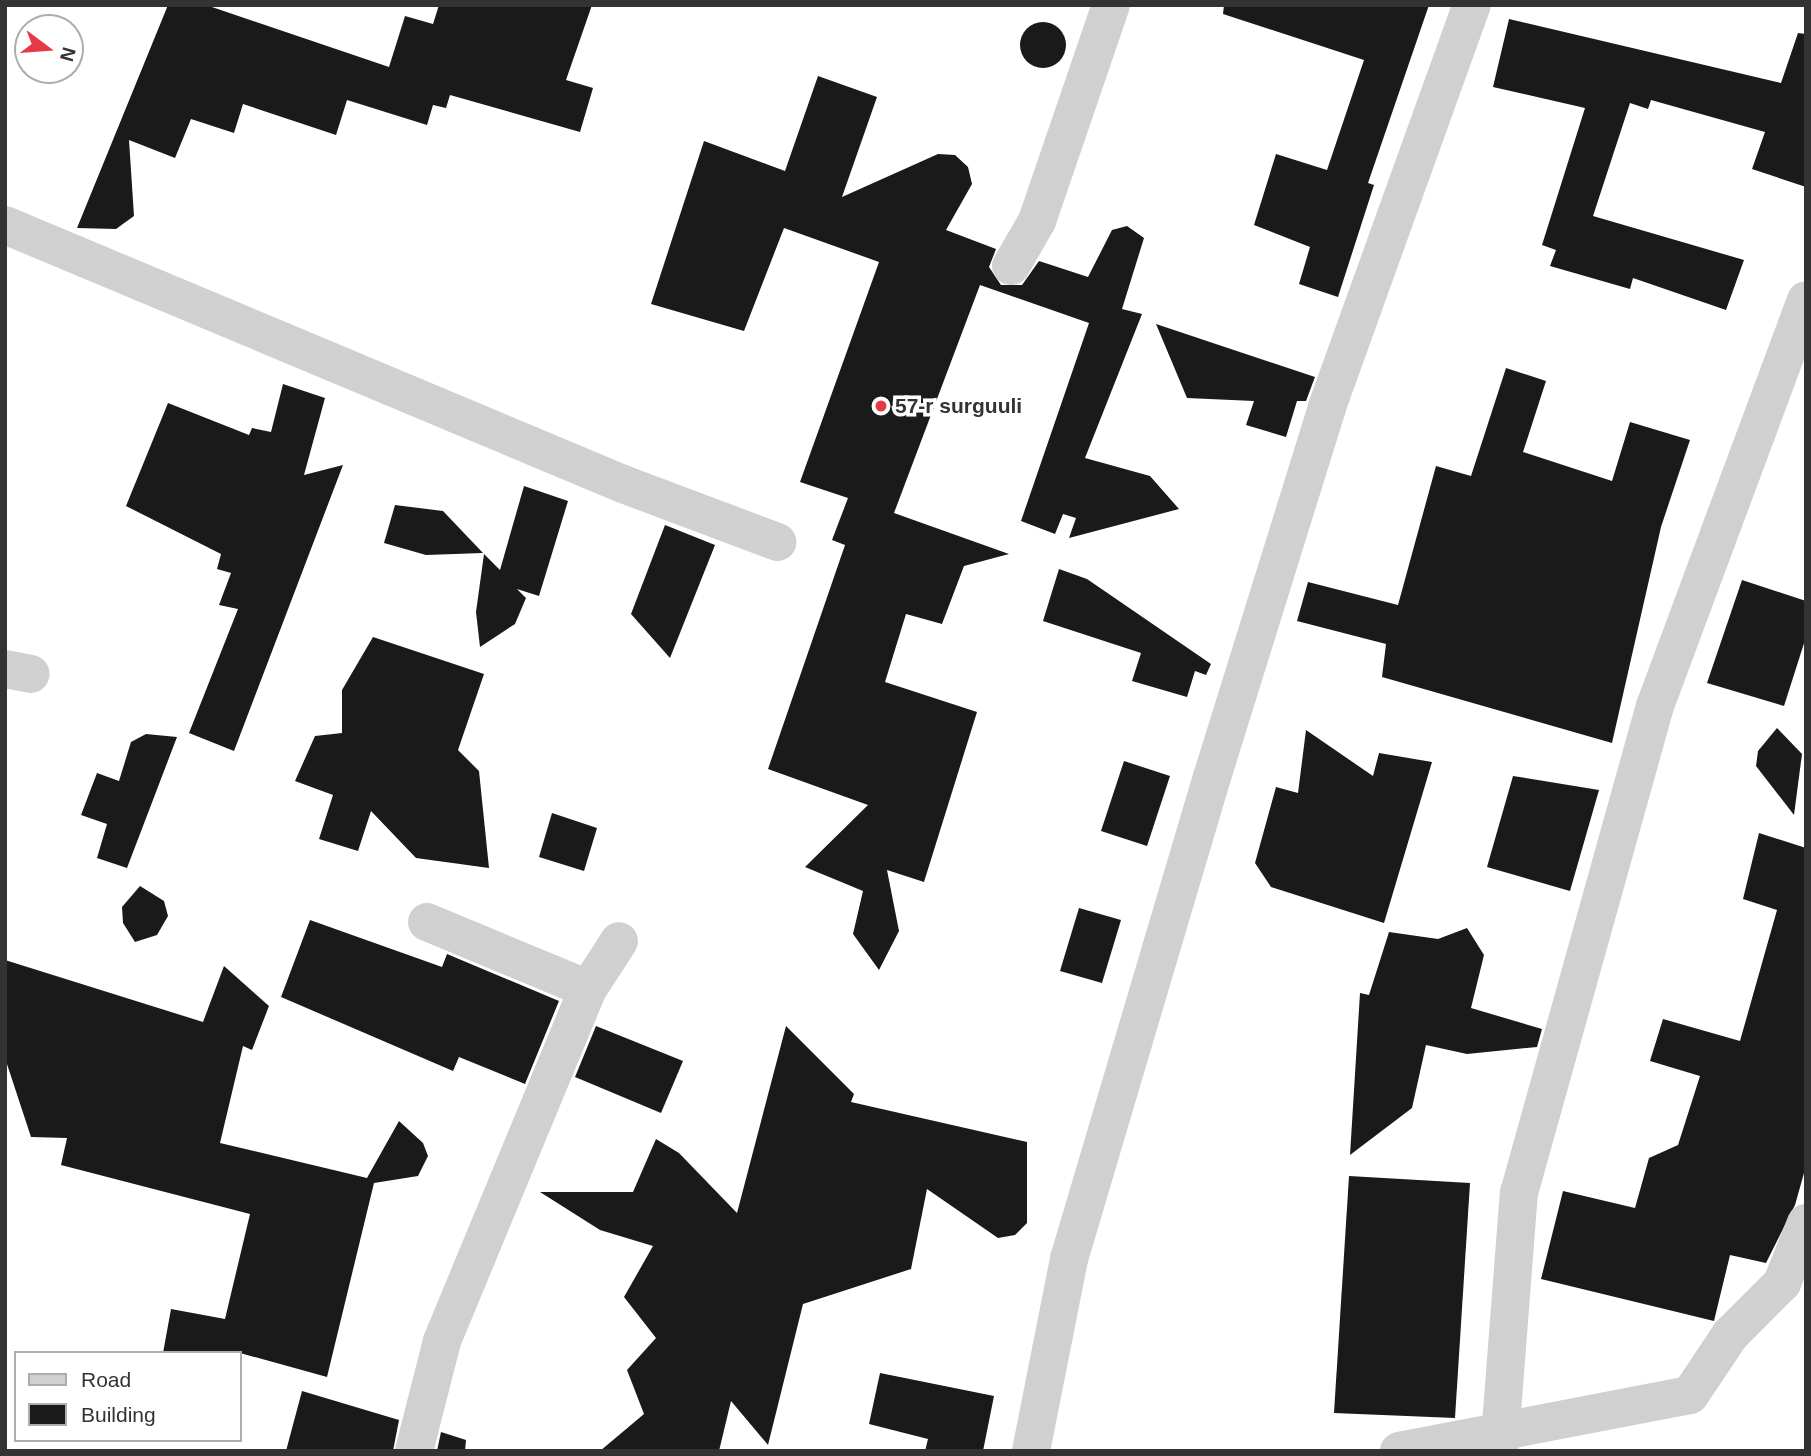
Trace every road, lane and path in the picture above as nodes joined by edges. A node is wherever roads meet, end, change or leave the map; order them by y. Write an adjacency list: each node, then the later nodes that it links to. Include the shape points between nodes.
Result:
1 (1111, 5): 4 (street, via 1037,221)
2 (1472, 5): 13 (street, via 1327,407 1212,777 1069,1259)
3 (5, 225): 6 (street, via 624,484)
4 (1011, 265)
5 (1806, 300): 11 (street, via 1655,706 1519,1193)
6 (777, 542)
7 (427, 922): 9 (street)
8 (619, 941): 9 (street)
9 (588, 989): 12 (street, via 442,1341)
10 (1806, 1223): 11 (street, via 1782,1283 1730,1335 1690,1395)
11 (1498, 1443): 14 (street)
12 (414, 1451)
13 (1031, 1451)
14 (1399, 1451)

